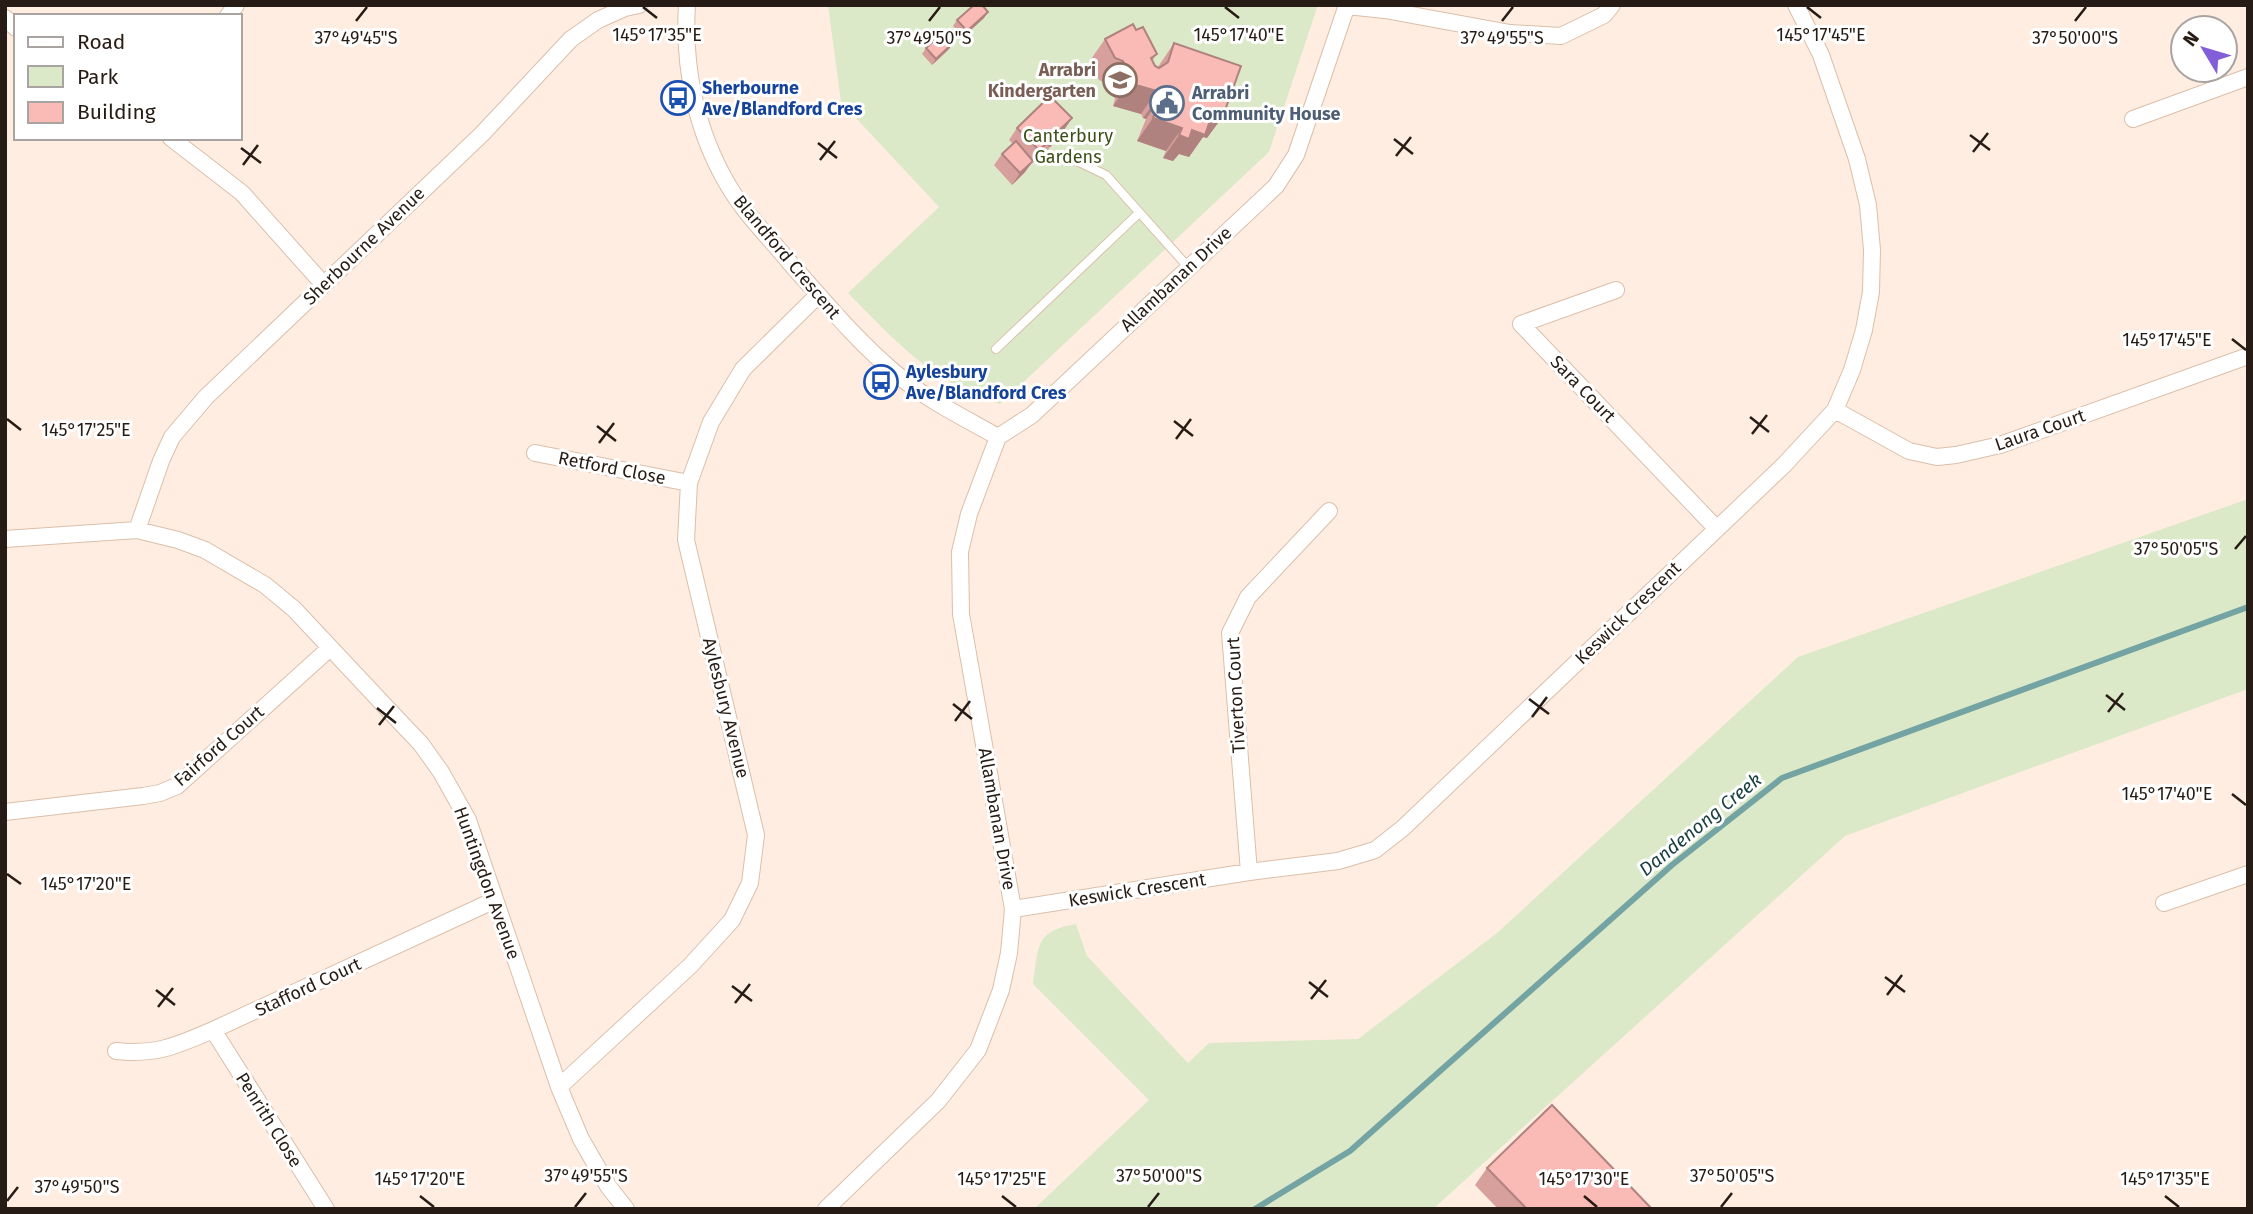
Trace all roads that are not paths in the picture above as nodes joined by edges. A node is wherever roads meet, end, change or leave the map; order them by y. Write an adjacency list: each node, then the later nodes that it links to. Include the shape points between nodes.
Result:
1 (639, 5): 12 (street, Sherbourne Avenue, via 598,20 571,39 482,134)
2 (687, 5): 14 (street, Blandford Crescent, via 690,80 699,123 714,160 744,207)
3 (1612, 5): 5 (street, via 1604,15 1561,36 1510,33)
4 (1796, 5): 17 (street, Keswick Crescent, via 1821,55 1868,205 1871,292 1852,370)
5 (1347, 6): 11 (street, Allambanan Drive, via 1288,170)
6 (2248, 77): 7 (street)
7 (2133, 119)
8 (174, 140): 12 (street, via 242,193)
9 (1064, 155): 10 (lane, via 1106,175)
10 (1139, 213): 11 (lane); 15 (lane)
11 (1189, 268): 18 (street, Allambanan Drive, via 1032,415)
12 (324, 285): 23 (street, Sherbourne Avenue, via 206,397 172,436)
13 (1616, 290): 22 (street, Sara Court, via 1521,324)
14 (818, 295): 18 (street, Blandford Crescent, via 895,372 929,398); 20 (street, Aylesbury Avenue, via 743,369 711,422)
15 (996, 349)
16 (2248, 356): 17 (street, Laura Court, via 2000,445 1956,455 1909,452)
17 (1835, 410): 22 (street, Keswick Crescent)
18 (998, 437): 31 (street, Allambanan Drive, via 969,514 960,552 960,586 969,666)
19 (535, 453): 20 (street, Retford Close)
20 (689, 483): 34 (street, Aylesbury Avenue, via 686,540 756,835 750,883 732,920 690,966)
21 (1329, 511): 27 (street, Tiverton Court, via 1248,597 1230,633)
22 (1716, 528): 27 (street, Keswick Crescent, via 1375,850 1338,861)
23 (137, 530): 24 (street, Huntingdon Avenue); 25 (street, Huntingdon Avenue, via 233,564 294,609)
24 (5, 539)
25 (330, 648): 26 (street, Fairford Court, via 177,786 143,796); 29 (street, Huntingdon Avenue, via 421,744 441,772 468,820)
26 (5, 812)
27 (1250, 872): 31 (street, Keswick Crescent)
28 (2248, 874): 30 (street)
29 (495, 900): 32 (street, Stafford Court); 34 (street, Huntingdon Avenue)
30 (2164, 903)
31 (1013, 909): 37 (street, Allambanan Drive, via 1001,990 978,1050 938,1101)
32 (213, 1030): 33 (street, Stafford Court, via 168,1049); 35 (street, Penrith Close)
33 (116, 1051)
34 (559, 1087): 36 (street, Huntingdon Avenue, via 581,1139)
35 (326, 1209)
36 (626, 1209)
37 (826, 1209)

